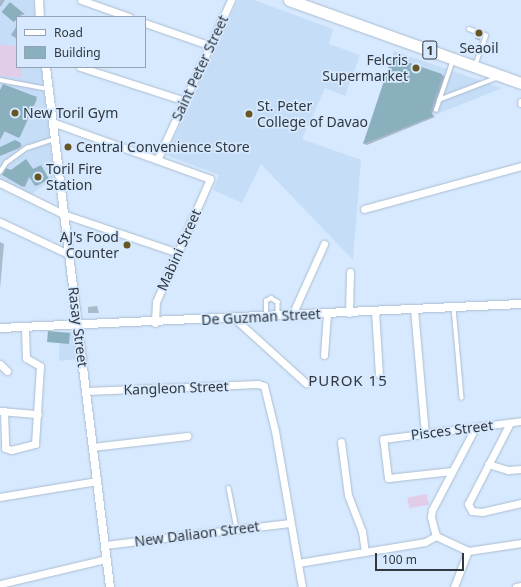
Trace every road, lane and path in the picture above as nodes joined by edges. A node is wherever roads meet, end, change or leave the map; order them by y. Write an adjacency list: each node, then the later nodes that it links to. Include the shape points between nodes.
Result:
1 (39, 0): 5 (street)
2 (80, 0): 6 (street)
3 (231, 0): 11 (street, Saint Peter Street)
4 (289, 0): 12 (highway, 1)
5 (40, 16)
6 (126, 16)
7 (146, 23): 11 (street)
8 (469, 29): 9 (lane)
9 (477, 32)
10 (482, 34): 13 (lane, via 486,36)
11 (211, 46): 21 (street, Saint Peter Street)
12 (453, 59): 13 (highway, 1); 20 (lane)
13 (475, 66): 16 (highway, 1)
14 (46, 68): 19 (street, Rasay Street)
15 (83, 68): 21 (street)
16 (501, 76): 18 (highway, 1); 20 (lane)
17 (0, 81): 19 (lane)
18 (521, 83)
19 (48, 89): 25 (street, Rasay Street)
20 (439, 100): 24 (lane)
21 (185, 101): 27 (street, Saint Peter Street)
22 (521, 101): 23 (lane)
23 (521, 105)
24 (436, 110)
25 (52, 122): 26 (street, Rasay Street); 27 (street)
26 (54, 139): 29 (lane, via 27,148 6,163); 32 (street, Rasay Street)
27 (158, 158): 35 (street, Mabini Street, via 210,178)
28 (521, 166): 31 (street)
29 (0, 172)
30 (0, 183): 32 (street)
31 (364, 209)
32 (62, 214): 35 (street); 36 (street, Rasay Street)
33 (0, 222): 36 (street)
34 (324, 244): 44 (street)
35 (178, 253): 48 (street, Mabini Street, via 156,302)
36 (68, 254): 49 (street, Rasay Street)
37 (350, 272): 42 (street)
38 (521, 304): 39 (street, De Guzman Street)
39 (453, 307): 40 (street, De Guzman Street); 58 (lane)
40 (414, 309): 41 (street, De Guzman Street); 64 (street)
41 (375, 311): 42 (street, De Guzman Street); 55 (street)
42 (349, 313): 43 (street, De Guzman Street)
43 (326, 314): 44 (street, De Guzman Street); 52 (street)
44 (292, 315): 45 (street, De Guzman Street)
45 (278, 316): 46 (street, De Guzman Street); 46 (lane, via 278,302 271,298 265,304)
46 (266, 317): 47 (street, De Guzman Street)
47 (234, 318): 48 (street, De Guzman Street); 56 (street)
48 (155, 323): 49 (street, De Guzman Street)
49 (79, 326): 50 (street, De Guzman Street); 57 (street, Rasay Street)
50 (25, 327): 51 (street, De Guzman Street); 60 (street, via 26,358 40,366)
51 (0, 328)
52 (324, 355)
53 (0, 364): 54 (street)
54 (7, 371)
55 (379, 374)
56 (306, 383)
57 (86, 391): 67 (street, Rasay Street); 75 (street, Kangleon Street, via 258,384 264,386 275,431)
58 (462, 398)
59 (2, 411): 60 (street); 60 (street, via 4,445 9,450 35,444)
60 (38, 414)
61 (521, 421): 62 (street, Pisces Street)
62 (510, 423): 63 (street, Pisces Street); 68 (street)
63 (475, 428): 64 (street, Pisces Street); 70 (street)
64 (425, 434): 70 (street, Pisces Street, via 383,439 388,478)
65 (187, 436): 67 (street)
66 (341, 442): 81 (street, via 348,496 362,531)
67 (92, 447): 71 (street, Rasay Street)
68 (488, 464): 69 (street, via 508,470); 74 (street, via 469,501 470,508 476,512 489,511)
69 (521, 468)
70 (452, 471): 77 (street, via 432,513)
71 (97, 480): 73 (street); 79 (street, Rasay Street)
72 (230, 488): 76 (lane)
73 (0, 497)
74 (521, 503)
75 (290, 523): 76 (street, New Daliaon Street); 83 (street)
76 (238, 529): 79 (street, New Daliaon Street)
77 (436, 536): 80 (street); 81 (street, via 425,542)
78 (521, 543): 80 (street)
79 (105, 545): 82 (street, Rasay Street)
80 (468, 550): 88 (street)
81 (365, 552): 83 (street)
82 (106, 559): 84 (street); 86 (street, Rasay Street)
83 (298, 563): 87 (street)
84 (0, 584)
85 (521, 586): 89 (street)
86 (110, 587)
87 (302, 587)
88 (454, 587)
89 (516, 587)

